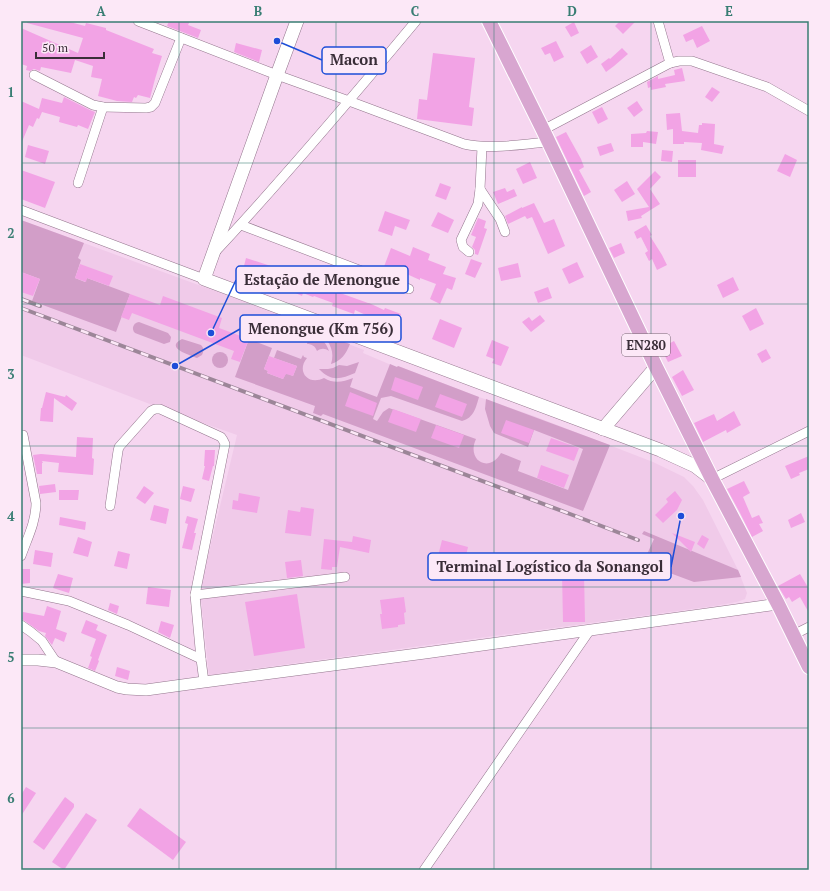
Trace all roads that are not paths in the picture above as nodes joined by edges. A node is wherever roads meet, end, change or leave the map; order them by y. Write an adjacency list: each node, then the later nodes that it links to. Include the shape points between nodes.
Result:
1 (138, 21): 6 (street)
2 (297, 21): 10 (main road)
3 (416, 21): 11 (street)
4 (489, 21): 14 (main road, EN280)
5 (658, 21): 8 (street)
6 (161, 25): 7 (street)
7 (181, 38): 10 (street); 12 (street, via 151,107)
8 (670, 63): 13 (street, via 692,61 767,87); 14 (street)
9 (34, 75): 12 (street, via 93,105)
10 (277, 75): 11 (street); 22 (main road)
11 (349, 100): 15 (street, via 464,144); 19 (street)
12 (103, 107): 16 (street)
13 (809, 111)
14 (545, 136): 15 (street); 25 (main road, EN280)
15 (482, 147): 17 (street)
16 (78, 183)
17 (480, 189): 20 (street, via 500,219); 21 (street, via 477,207 461,240 463,247)
18 (21, 210): 23 (street)
19 (241, 225): 22 (street); 24 (street)
20 (505, 232)
21 (469, 252)
22 (213, 255): 23 (main road)
23 (204, 279): 26 (main road)
24 (409, 289)
25 (656, 367): 26 (main road); 29 (main road, EN280)
26 (603, 428): 29 (main road, via 695,466)
27 (809, 431): 29 (street)
28 (23, 435): 31 (street, via 36,511)
29 (712, 479): 35 (main road, EN280)
30 (110, 506): 34 (street, via 120,447 151,410 160,409 224,440)
31 (21, 556)
32 (345, 577): 34 (street)
33 (21, 591): 40 (street, via 69,601)
34 (195, 595): 40 (street)
35 (778, 604): 38 (street); 39 (main road, EN280)
36 (21, 625): 42 (street, via 42,642)
37 (809, 627): 39 (street)
38 (590, 630): 44 (street); 45 (street)
39 (793, 635): 43 (main road, EN280)
40 (201, 659): 44 (street)
41 (21, 660): 42 (street)
42 (56, 662): 44 (street, via 127,689 146,690)
43 (809, 666)
44 (204, 682)
45 (424, 870)

